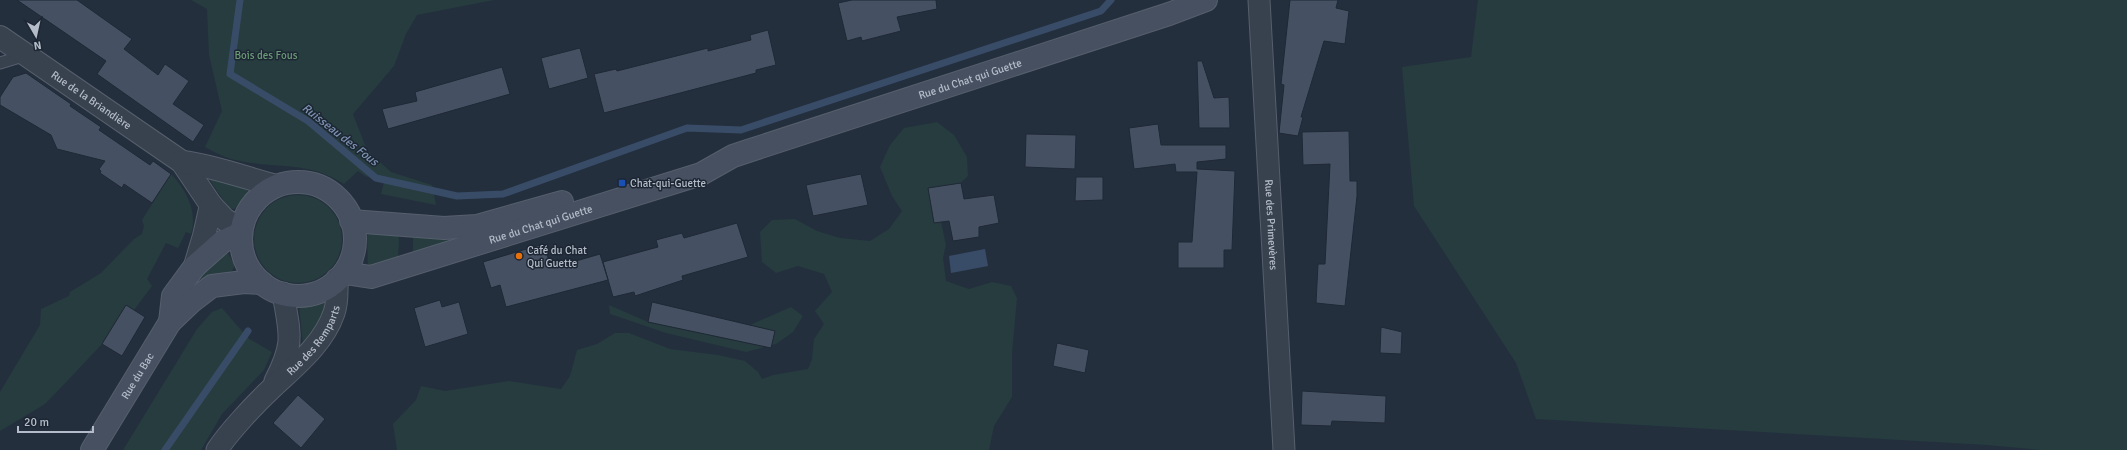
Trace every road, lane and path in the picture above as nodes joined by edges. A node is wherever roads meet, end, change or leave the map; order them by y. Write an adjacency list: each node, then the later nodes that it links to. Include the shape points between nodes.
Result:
1 (1206, 0): 6 (main road, Rue du Chat qui Guette)
2 (1259, 0): 20 (street, Rue des Primevères)
3 (0, 37): 4 (street, Rue de la Briandière)
4 (27, 55): 5 (lane); 7 (street, Rue de la Briandière)
5 (0, 63)
6 (733, 156): 10 (main road, Rue du Chat qui Guette, via 697,162 477,226 444,228); 13 (main road, Rue du Chat qui Guette, via 701,174 371,277)
7 (182, 162): 8 (street, Rue de la Briandière, via 209,166); 9 (street, Rue de la Briandière)
8 (276, 186): 10 (main road, via 307,184 331,191 343,204); 11 (main road, via 249,210)
9 (211, 205): 11 (street, Rue de la Briandière); 12 (street)
10 (351, 221): 13 (main road, via 356,236 354,253)
11 (239, 232): 12 (main road, via 222,242); 14 (main road, via 241,253 249,270)
12 (195, 266): 16 (main road, via 173,296)
13 (341, 276): 15 (main road, via 321,290 302,295); 17 (street, Rue des Remparts, via 334,313 323,335 296,368)
14 (262, 283): 15 (main road); 16 (main road, via 244,282 212,286)
15 (283, 293): 17 (street, Rue des Remparts, via 291,338 287,358)
16 (170, 322): 18 (main road, Rue du Bac)
17 (269, 391): 19 (street, Rue des Remparts)
18 (92, 450)
19 (217, 450)
20 (1284, 450)

